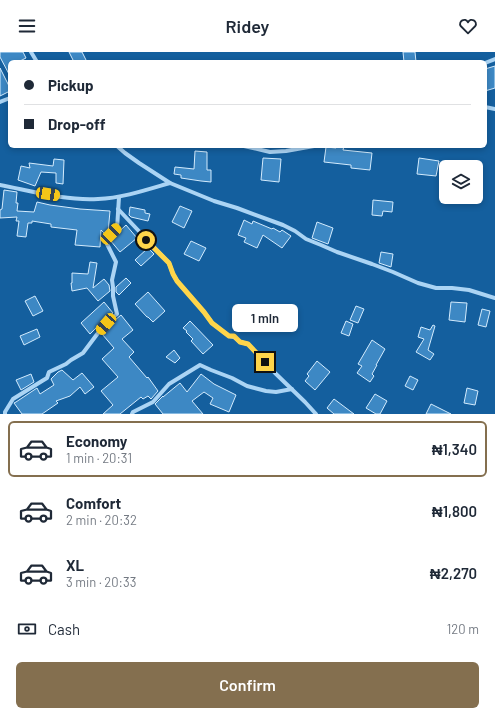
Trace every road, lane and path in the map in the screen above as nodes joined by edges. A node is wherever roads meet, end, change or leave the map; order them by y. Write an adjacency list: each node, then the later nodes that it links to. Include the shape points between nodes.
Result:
1 (119, 148): 4 (street)
2 (253, 148): 3 (street, via 270,152)
3 (303, 148)
4 (170, 184): 6 (street); 8 (street, via 283,224 306,239 418,284 469,290)
5 (0, 185): 6 (street, via 73,199)
6 (119, 197): 7 (street)
7 (118, 209): 9 (street, via 169,263 177,281 212,323 229,336 248,344); 10 (street, via 117,229 105,240 116,262 112,280 117,314 83,353 49,372 47,378 13,399)
8 (495, 298)
9 (292, 389): 11 (street, via 266,391 247,386 200,365 169,384 153,402); 12 (street)
10 (5, 414)
11 (132, 414)
12 (316, 414)

